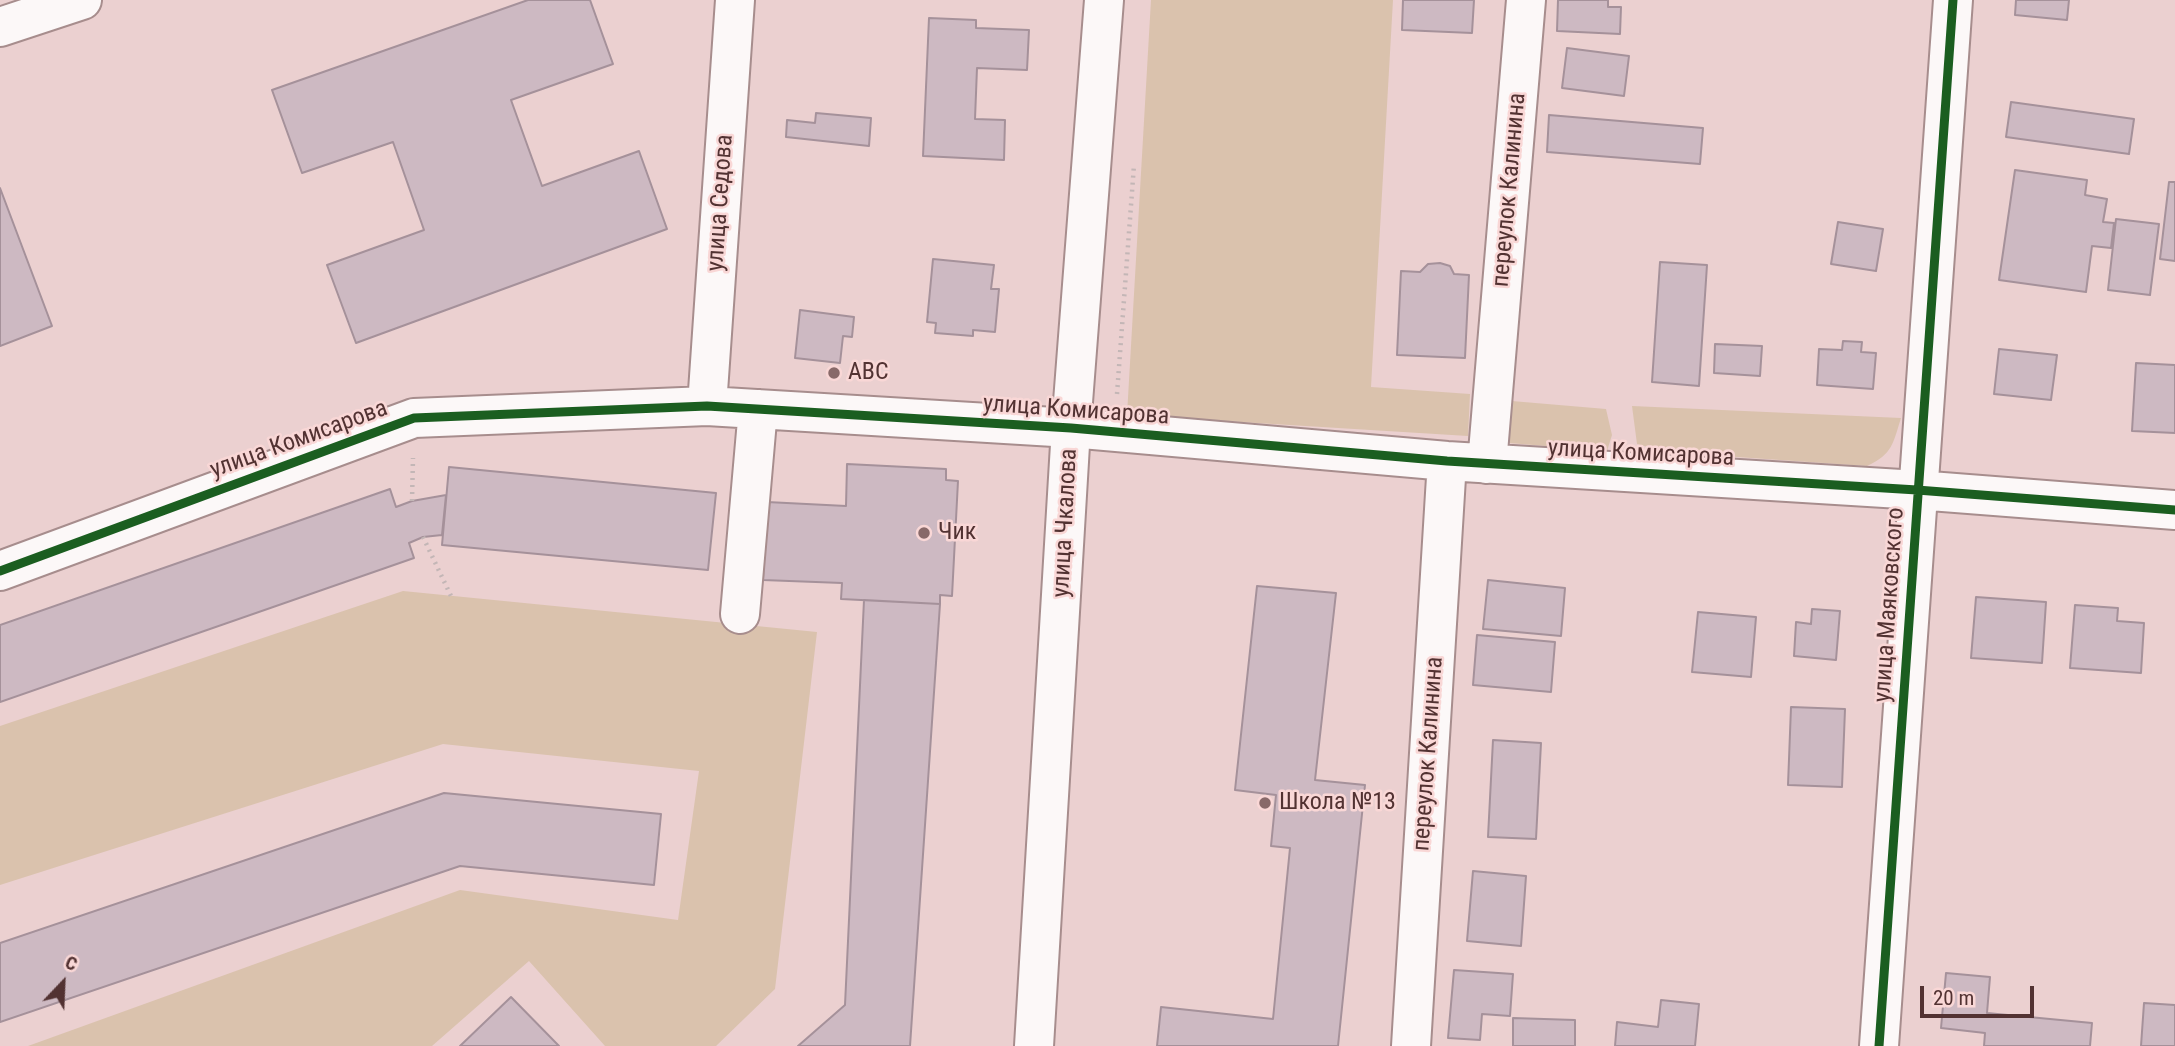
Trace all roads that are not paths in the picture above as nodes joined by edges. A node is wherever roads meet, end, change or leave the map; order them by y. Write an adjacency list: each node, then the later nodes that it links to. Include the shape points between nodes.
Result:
1 (82, 0): 6 (street)
2 (735, 0): 7 (street, улица Седова)
3 (1104, 0): 9 (street, улица Чкалова)
4 (1526, 0): 11 (street, переулок Калинина)
5 (1953, 0): 12 (street, улица Маяковского)
6 (0, 27)
7 (707, 406): 8 (street, улица Комисарова); 14 (street, улица Комисарова, via 414,418)
8 (758, 409): 9 (street, улица Комисарова); 15 (street)
9 (1071, 428): 10 (street, улица Комисарова); 16 (street, улица Чкалова)
10 (1447, 461): 11 (street, улица Комисарова); 17 (street, переулок Калинина)
11 (1487, 464): 12 (street, улица Комисарова)
12 (1917, 490): 13 (street, улица Комисарова); 18 (street, улица Маяковского)
13 (2175, 510)
14 (0, 571)
15 (740, 614)
16 (1034, 1046)
17 (1411, 1046)
18 (1879, 1046)

